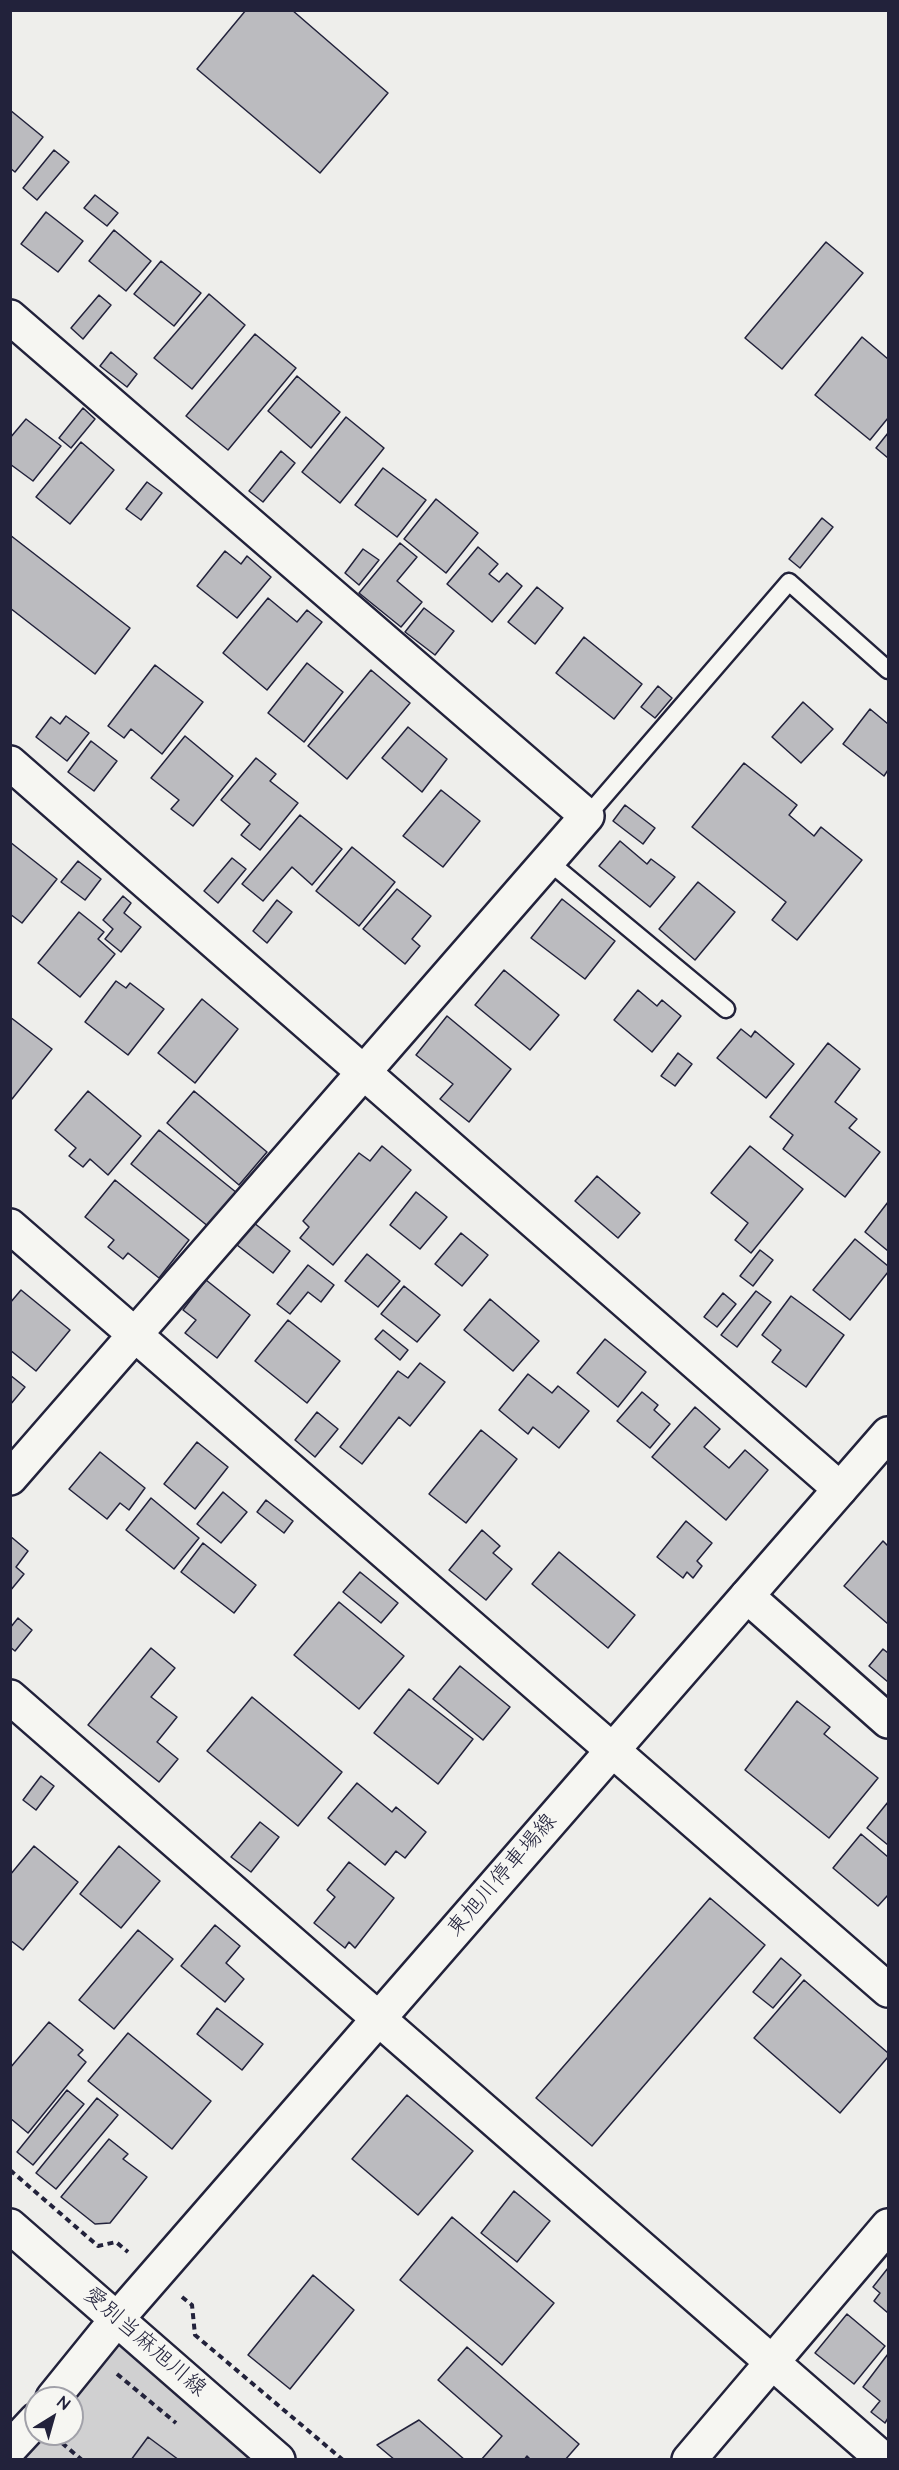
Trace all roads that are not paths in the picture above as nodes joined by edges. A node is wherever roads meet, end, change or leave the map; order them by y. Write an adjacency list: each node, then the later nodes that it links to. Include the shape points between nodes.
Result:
1 (10, 317): 4 (street)
2 (888, 670): 4 (lane, via 789,582)
3 (10, 763): 7 (street)
4 (587, 816): 5 (street)
5 (548, 861): 6 (lane); 7 (street)
6 (726, 1009)
7 (363, 1071): 9 (street); 12 (street)
8 (10, 1226): 9 (street)
9 (137, 1336): 11 (street); 16 (street)
10 (884, 1448): 12 (street, 東旭川停車場線)
11 (10, 1478)
12 (840, 1489): 13 (street, 東旭川停車場線)
13 (747, 1596): 15 (street); 16 (street, 東旭川停車場線)
14 (10, 1697): 18 (street)
15 (888, 1721)
16 (612, 1750): 17 (street); 18 (street, 東旭川停車場線)
17 (888, 1990)
18 (380, 2017): 21 (street, 東旭川停車場線); 22 (street)
19 (10, 2226): 21 (street, 愛別当麻旭川線)
20 (888, 2226): 22 (street)
21 (117, 2319): 23 (street, 東旭川停車場線); 26 (street, 愛別当麻旭川線)
22 (773, 2362): 27 (street); 28 (street)
23 (63, 2386)
24 (24, 2441): 25 (street)
25 (10, 2448)
26 (278, 2460)
27 (689, 2460)
28 (884, 2460)

